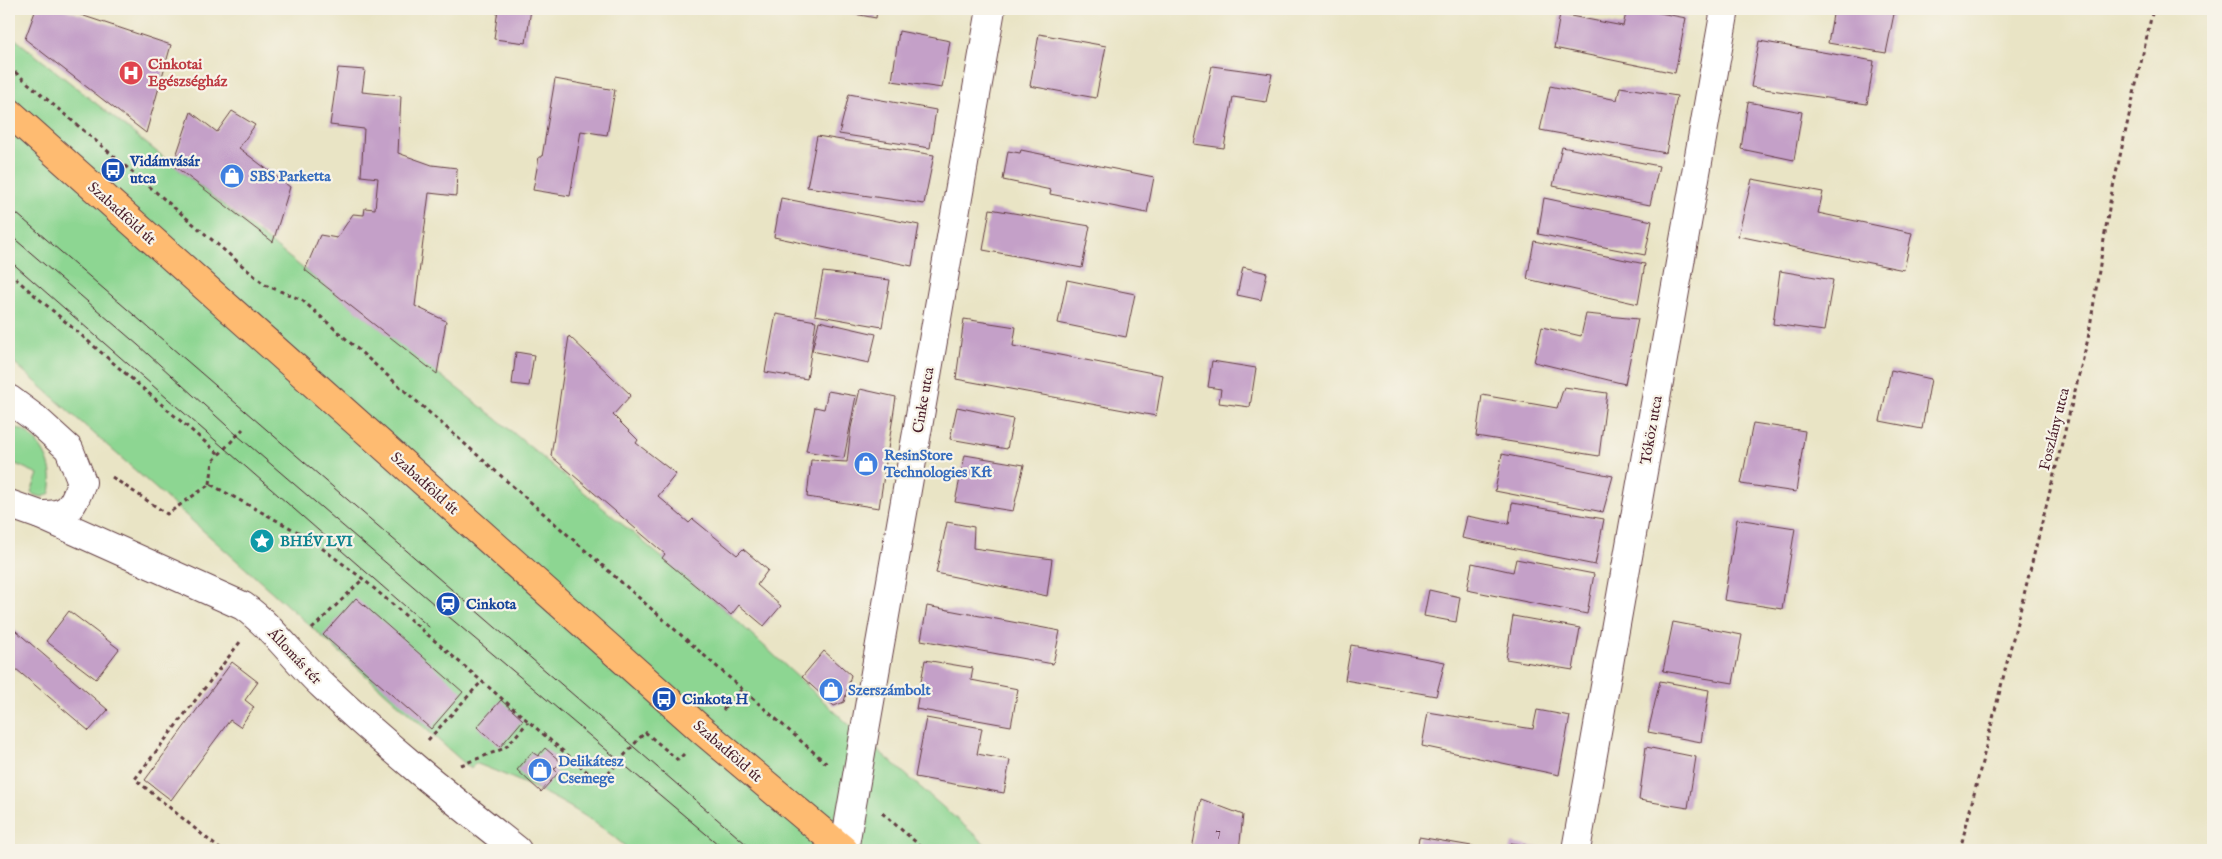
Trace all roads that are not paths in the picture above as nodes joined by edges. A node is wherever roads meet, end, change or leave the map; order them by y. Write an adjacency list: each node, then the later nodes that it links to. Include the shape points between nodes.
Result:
1 (991, 9): 8 (street, Cinke utca)
2 (1725, 9): 9 (street, Tóköz utca)
3 (9, 112): 8 (main road, Szabadföld út, via 682,712)
4 (9, 399): 6 (street, Állomás tér, via 69,449 82,482 73,504 58,516)
5 (9, 504): 6 (street, Állomás tér)
6 (40, 515): 7 (street, Állomás tér, via 243,606 259,618 322,685 408,762)
7 (517, 850)
8 (844, 850)
9 (1576, 850)

